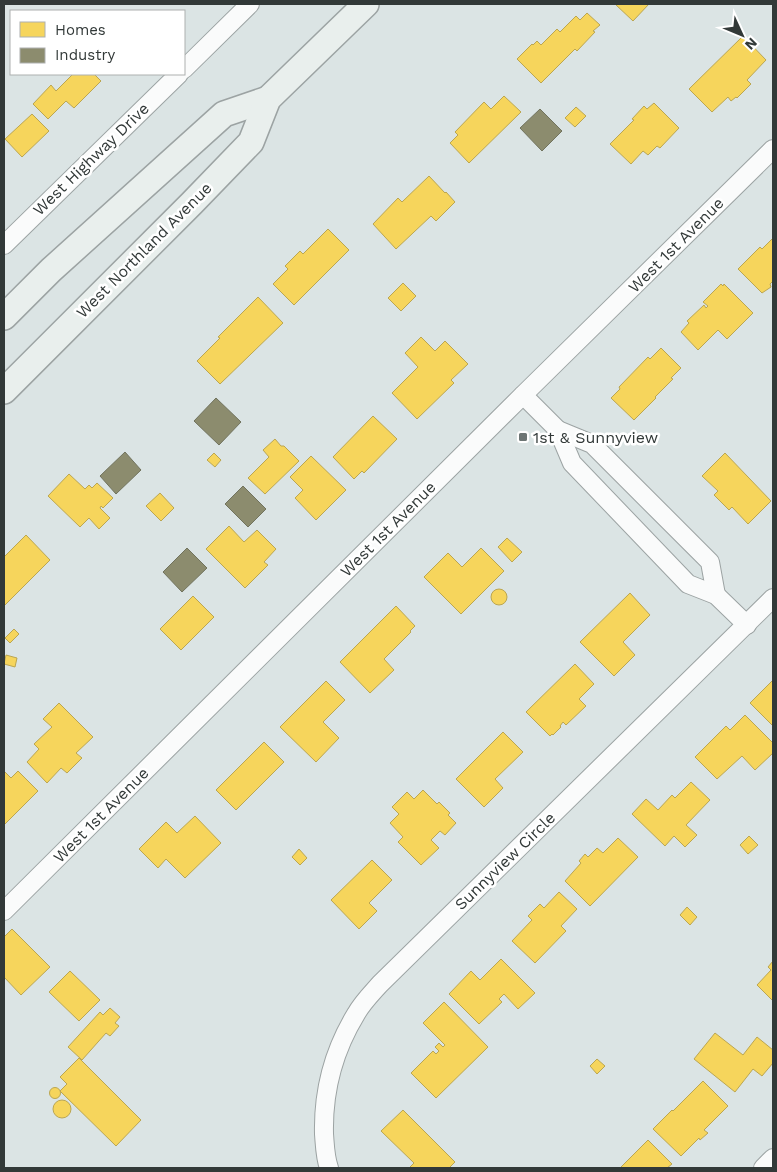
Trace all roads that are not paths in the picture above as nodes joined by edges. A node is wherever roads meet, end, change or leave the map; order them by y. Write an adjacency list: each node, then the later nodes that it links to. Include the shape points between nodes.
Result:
1 (250, 4): 3 (street)
2 (366, 4): 5 (main road, West Northland Avenue)
3 (185, 68)
4 (178, 75): 7 (street, West Highway Drive)
5 (268, 99): 8 (main road, West Northland Avenue, via 224,114 51,270); 9 (main road, West Northland Avenue, via 251,142)
6 (773, 149): 10 (street, West 1st Avenue)
7 (4, 245)
8 (4, 317)
9 (4, 390)
10 (523, 395): 11 (street); 15 (street, West 1st Avenue)
11 (558, 430): 12 (street, via 572,463 688,584); 12 (street, via 592,444 710,562)
12 (716, 594): 14 (street)
13 (773, 598): 14 (street, Sunnyview Circle)
14 (747, 625): 17 (street, Sunnyview Circle, via 380,984 357,1012 340,1042 329,1079 324,1118 325,1156)
15 (4, 911)
16 (773, 1158): 18 (street)
17 (329, 1168)
18 (763, 1168)

